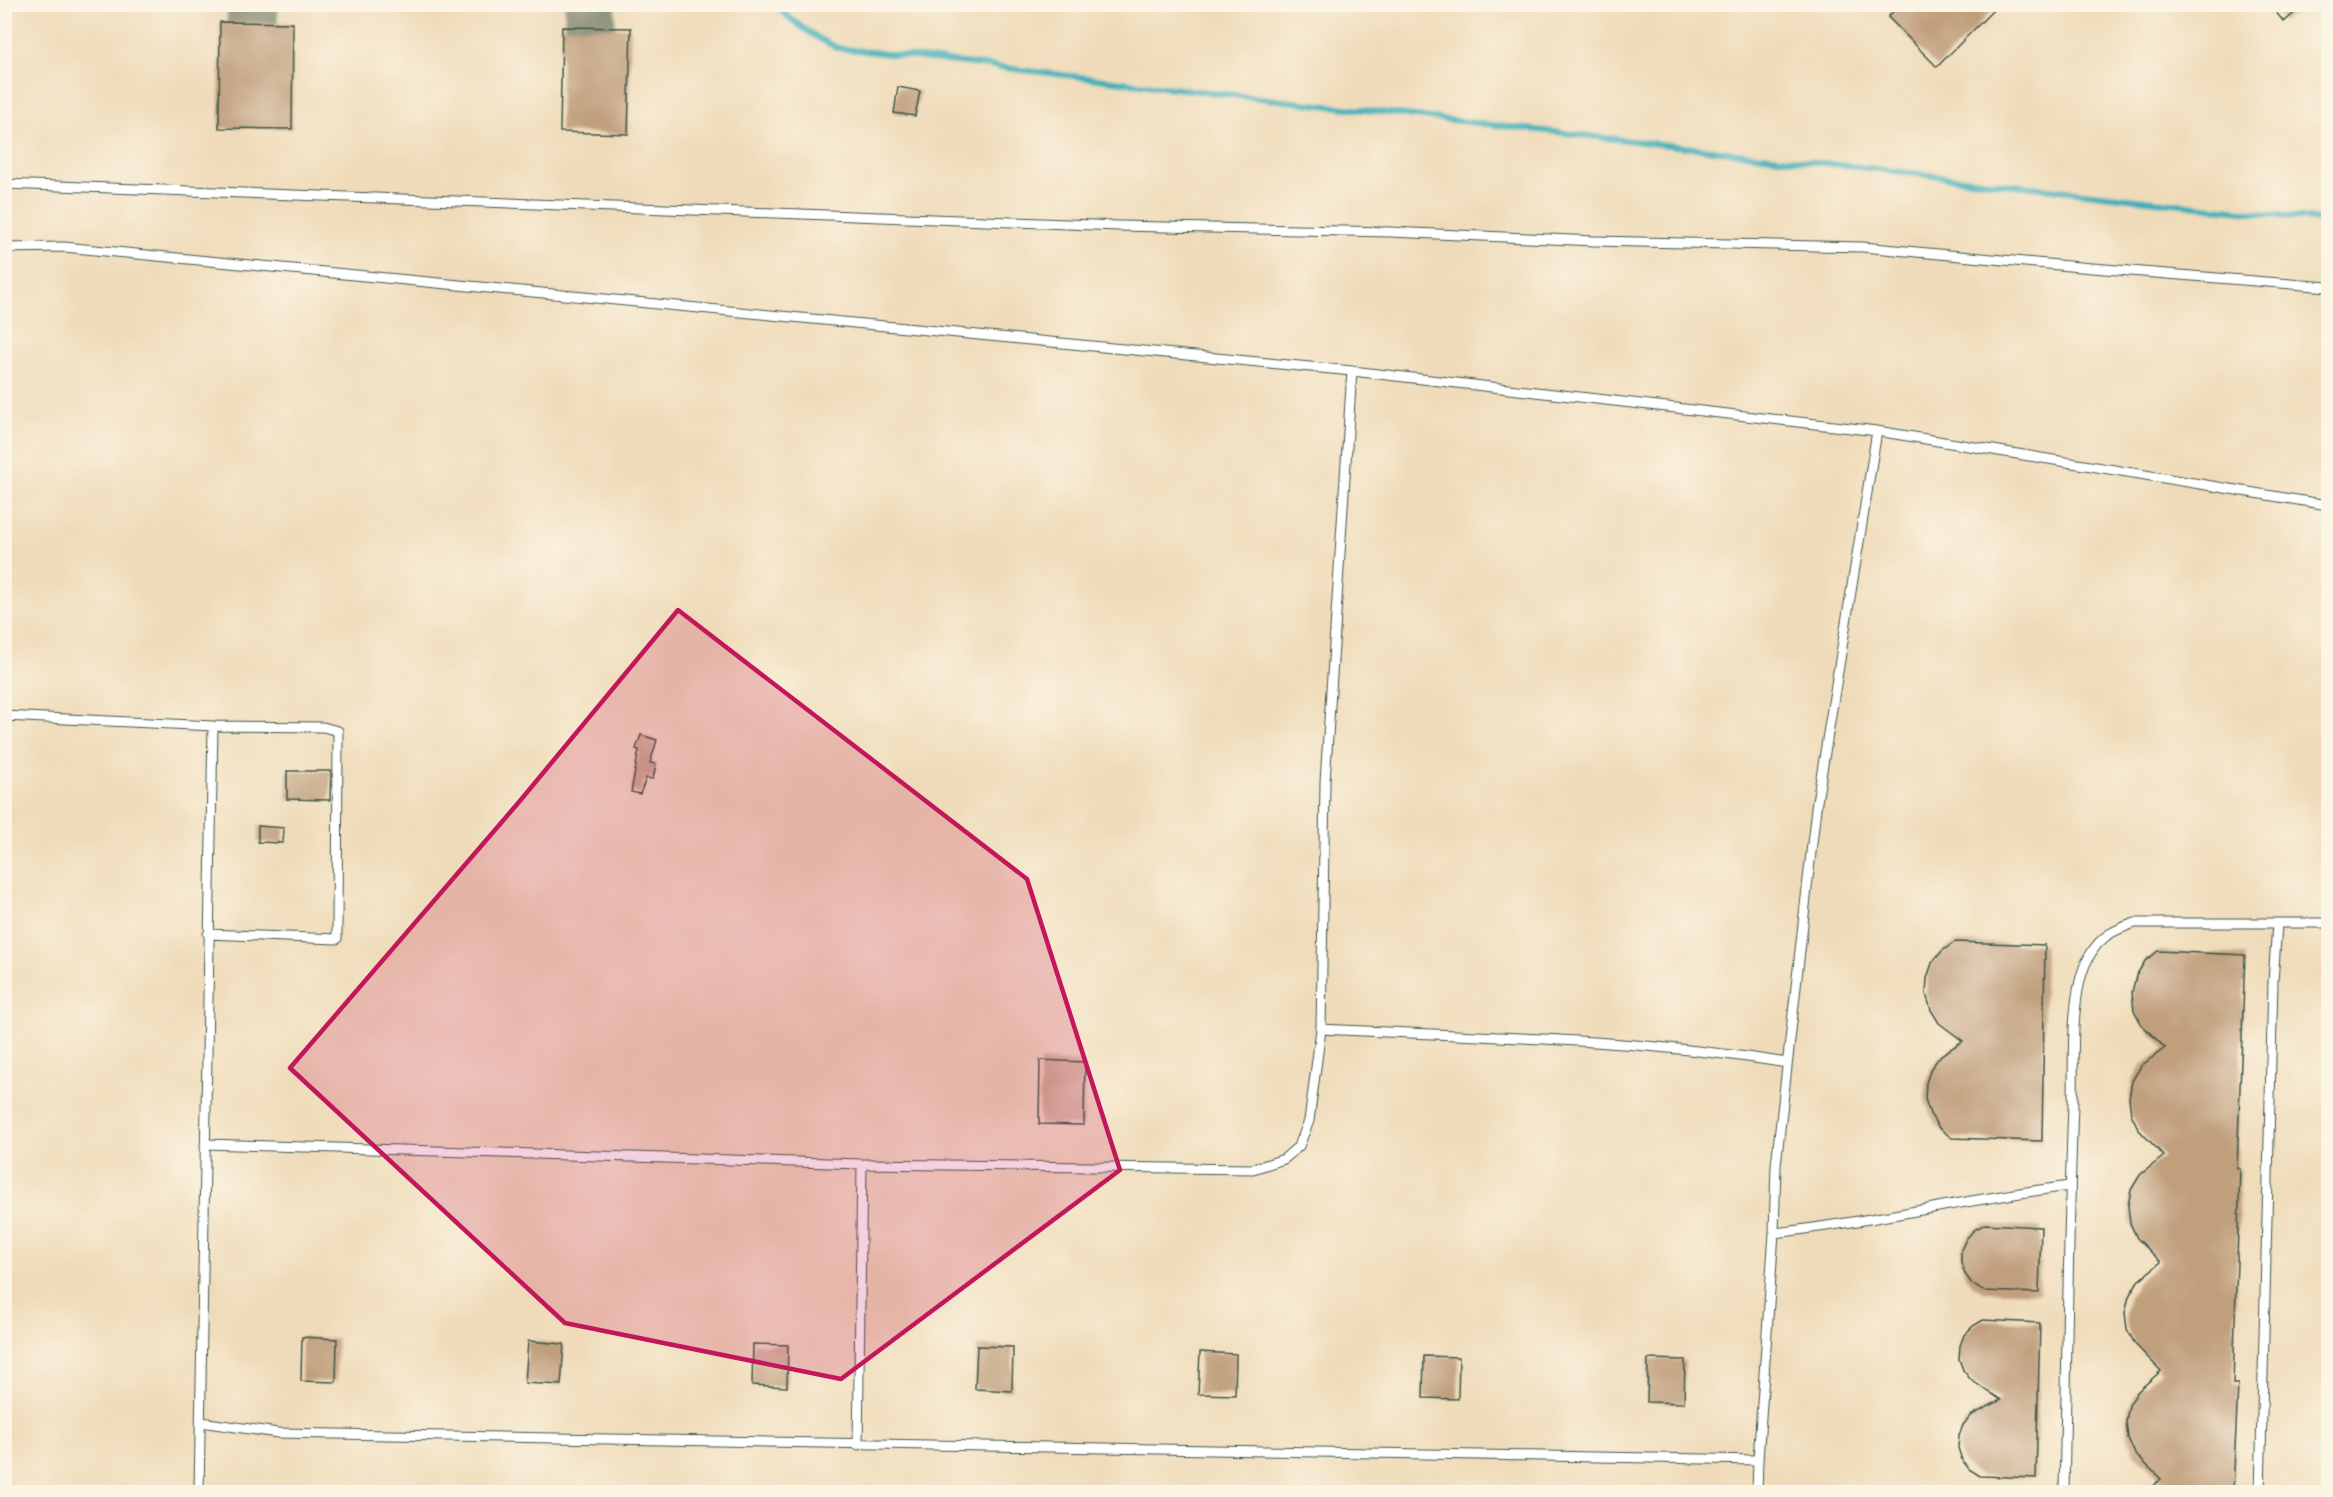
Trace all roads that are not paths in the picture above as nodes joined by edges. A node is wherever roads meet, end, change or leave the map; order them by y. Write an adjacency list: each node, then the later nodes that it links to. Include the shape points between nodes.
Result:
1 (4, 184): 3 (lane, via 1119,226 1863,247)
2 (4, 248): 4 (lane, via 64,247)
3 (2328, 287)
4 (1352, 371): 5 (lane); 12 (lane, via 1325,782)
5 (1877, 431): 6 (lane); 13 (lane, via 1816,808)
6 (2328, 505)
7 (4, 716): 8 (lane)
8 (213, 726): 11 (lane); 11 (lane, via 323,727 338,731 337,939)
9 (2328, 923): 10 (lane)
10 (2277, 924): 16 (lane, via 2135,922 2113,930 2096,944 2077,993); 24 (lane)
11 (208, 934): 14 (lane)
12 (1321, 1029): 13 (lane, via 1578,1041 1728,1053); 15 (lane, via 1309,1121 1299,1146 1284,1159 1253,1169)
13 (1787, 1063): 17 (lane, via 1776,1165)
14 (205, 1144): 15 (lane); 18 (lane)
15 (862, 1164): 19 (lane)
16 (2070, 1186): 17 (lane); 23 (lane)
17 (1774, 1233): 20 (lane)
18 (201, 1422): 19 (lane, via 278,1433); 21 (lane)
19 (858, 1444): 20 (lane)
20 (1758, 1460): 22 (lane)
21 (199, 1492)
22 (1757, 1492)
23 (2064, 1492)
24 (2260, 1492)

